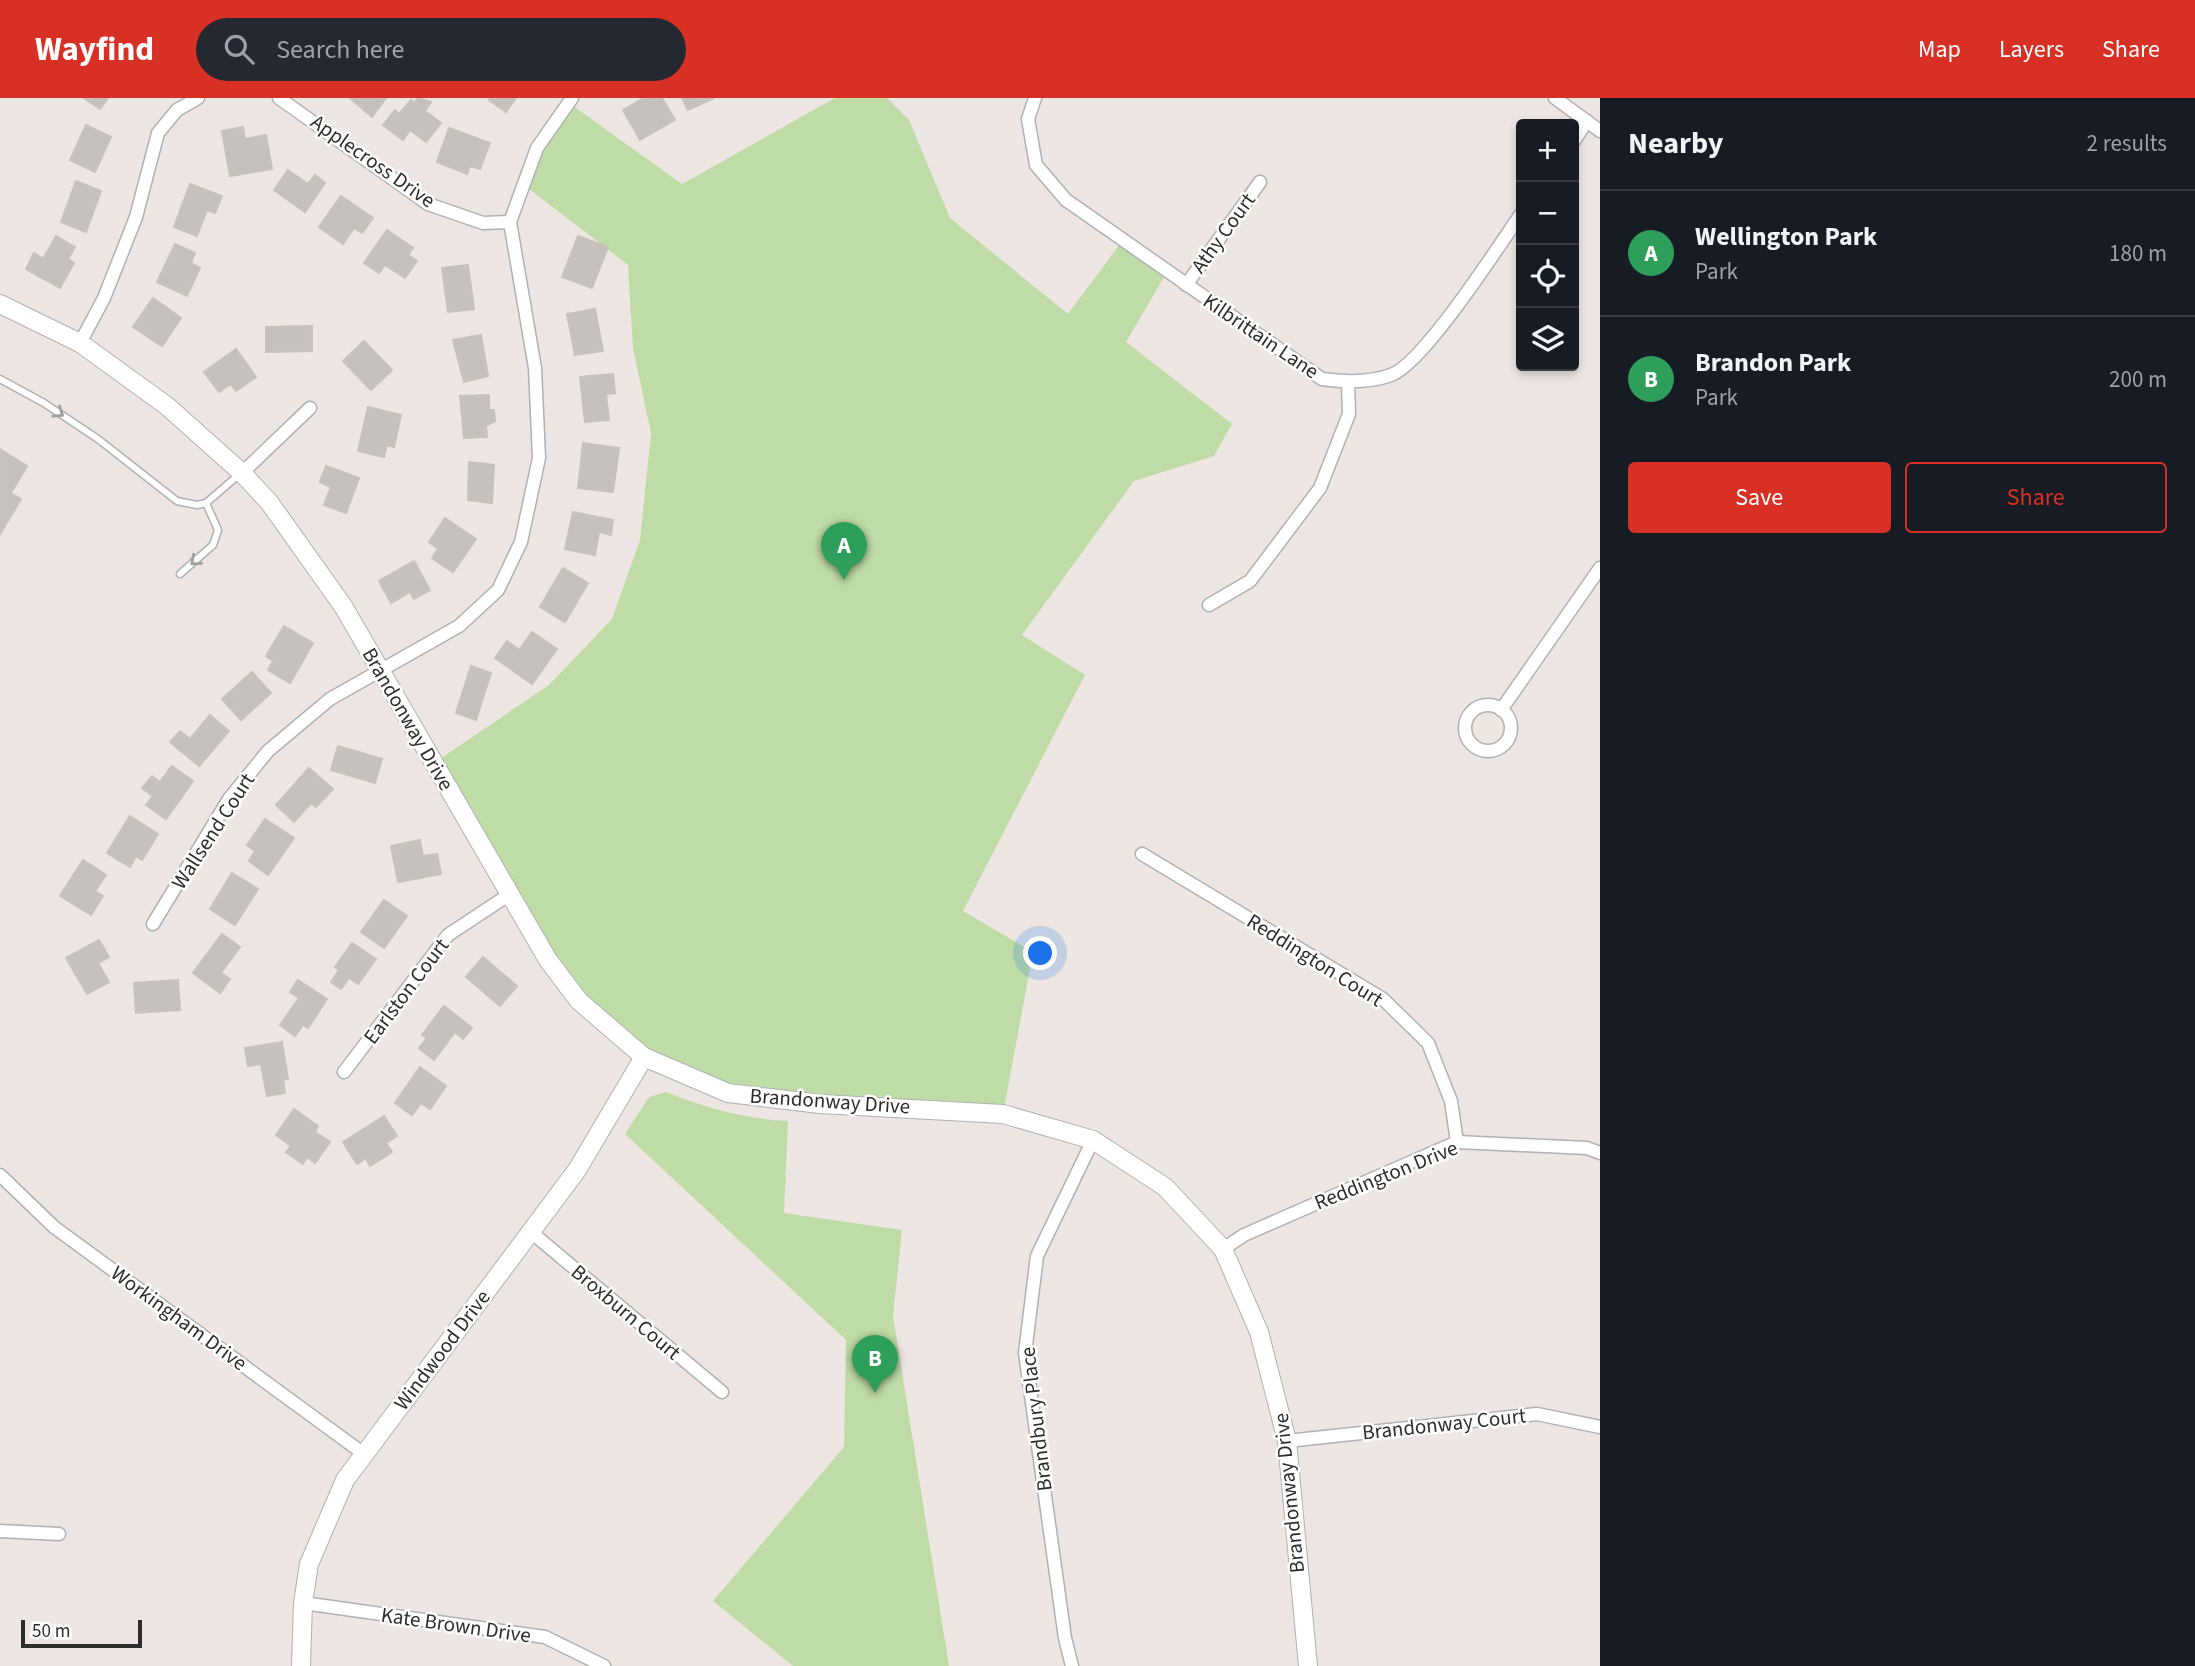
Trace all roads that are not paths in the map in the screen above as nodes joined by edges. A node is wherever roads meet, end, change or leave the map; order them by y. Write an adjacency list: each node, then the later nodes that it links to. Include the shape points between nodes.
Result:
1 (198, 98): 14 (street, via 177,110 159,133 136,217 104,298)
2 (279, 98): 11 (street, Applecross Drive, via 428,204 482,223)
3 (572, 98): 11 (street, via 537,148)
4 (1035, 98): 12 (street, Kilbrittain Lane, via 1028,120 1036,165 1066,200)
5 (1555, 98): 6 (street)
6 (1587, 121): 7 (street); 8 (street)
7 (1600, 131)
8 (1579, 133)
9 (1260, 182): 12 (street, Athy Court)
10 (1516, 221): 16 (street, Kilbrittain Lane, via 1427,345 1393,375)
11 (510, 222): 23 (street, Wallsend Court, via 535,368 539,458 521,542 498,590 458,626)
12 (1185, 285): 16 (street, Kilbrittain Lane, via 1299,366 1322,379)
13 (0, 304): 14 (street, Brandonway Drive)
14 (79, 343): 18 (street, Brandonway Drive, via 167,406)
15 (0, 379): 19 (lane, one-way to 19, via 97,439 177,501)
16 (1348, 383): 22 (street, via 1349,414 1320,488 1250,581)
17 (310, 408): 18 (street)
18 (242, 472): 19 (lane); 23 (street, Brandonway Drive, via 269,502 343,606)
19 (206, 503): 21 (lane, one-way to 21, via 218,530 213,545)
20 (1600, 568): 24 (street)
21 (180, 574)
22 (1209, 605)
23 (380, 669): 26 (street, Brandonway Drive); 27 (street, Wallsend Court, via 330,699 268,751 229,799)
24 (1501, 710)
25 (1142, 854): 31 (street, Reddington Court, via 1383,999 1428,1043 1451,1101)
26 (510, 894): 28 (street, Brandonway Drive, via 548,960 579,1001); 29 (street, Earlston Court, via 448,934)
27 (153, 924)
28 (644, 1057): 30 (street, Brandonway Drive, via 728,1093 820,1104 993,1113); 34 (street, Windwood Drive, via 577,1170)
29 (344, 1072)
30 (1093, 1140): 35 (street, Brandonway Drive, via 1165,1187); 45 (street, Brandbury Place, via 1037,1256 1025,1353)
31 (1457, 1142): 32 (street, Reddington Drive, via 1587,1148); 35 (street, Reddington Drive, via 1244,1234)
32 (1600, 1153)
33 (0, 1175): 39 (street, Workingham Drive, via 54,1227)
34 (531, 1232): 36 (street, Broxburn Court); 39 (street, Windwood Drive)
35 (1223, 1249): 38 (street, Brandonway Drive, via 1259,1332)
36 (722, 1392)
37 (1600, 1427): 38 (street, Brandonway Court, via 1537,1414)
38 (1287, 1441): 46 (street, Brandonway Drive)
39 (364, 1454): 42 (street, Windwood Drive, via 326,1519 309,1564)
40 (0, 1531): 41 (street)
41 (59, 1534)
42 (303, 1603): 43 (street, Windwood Drive); 44 (street, Kate Brown Drive, via 545,1637)
43 (301, 1666)
44 (604, 1666)
45 (1072, 1666)
46 (1308, 1666)

